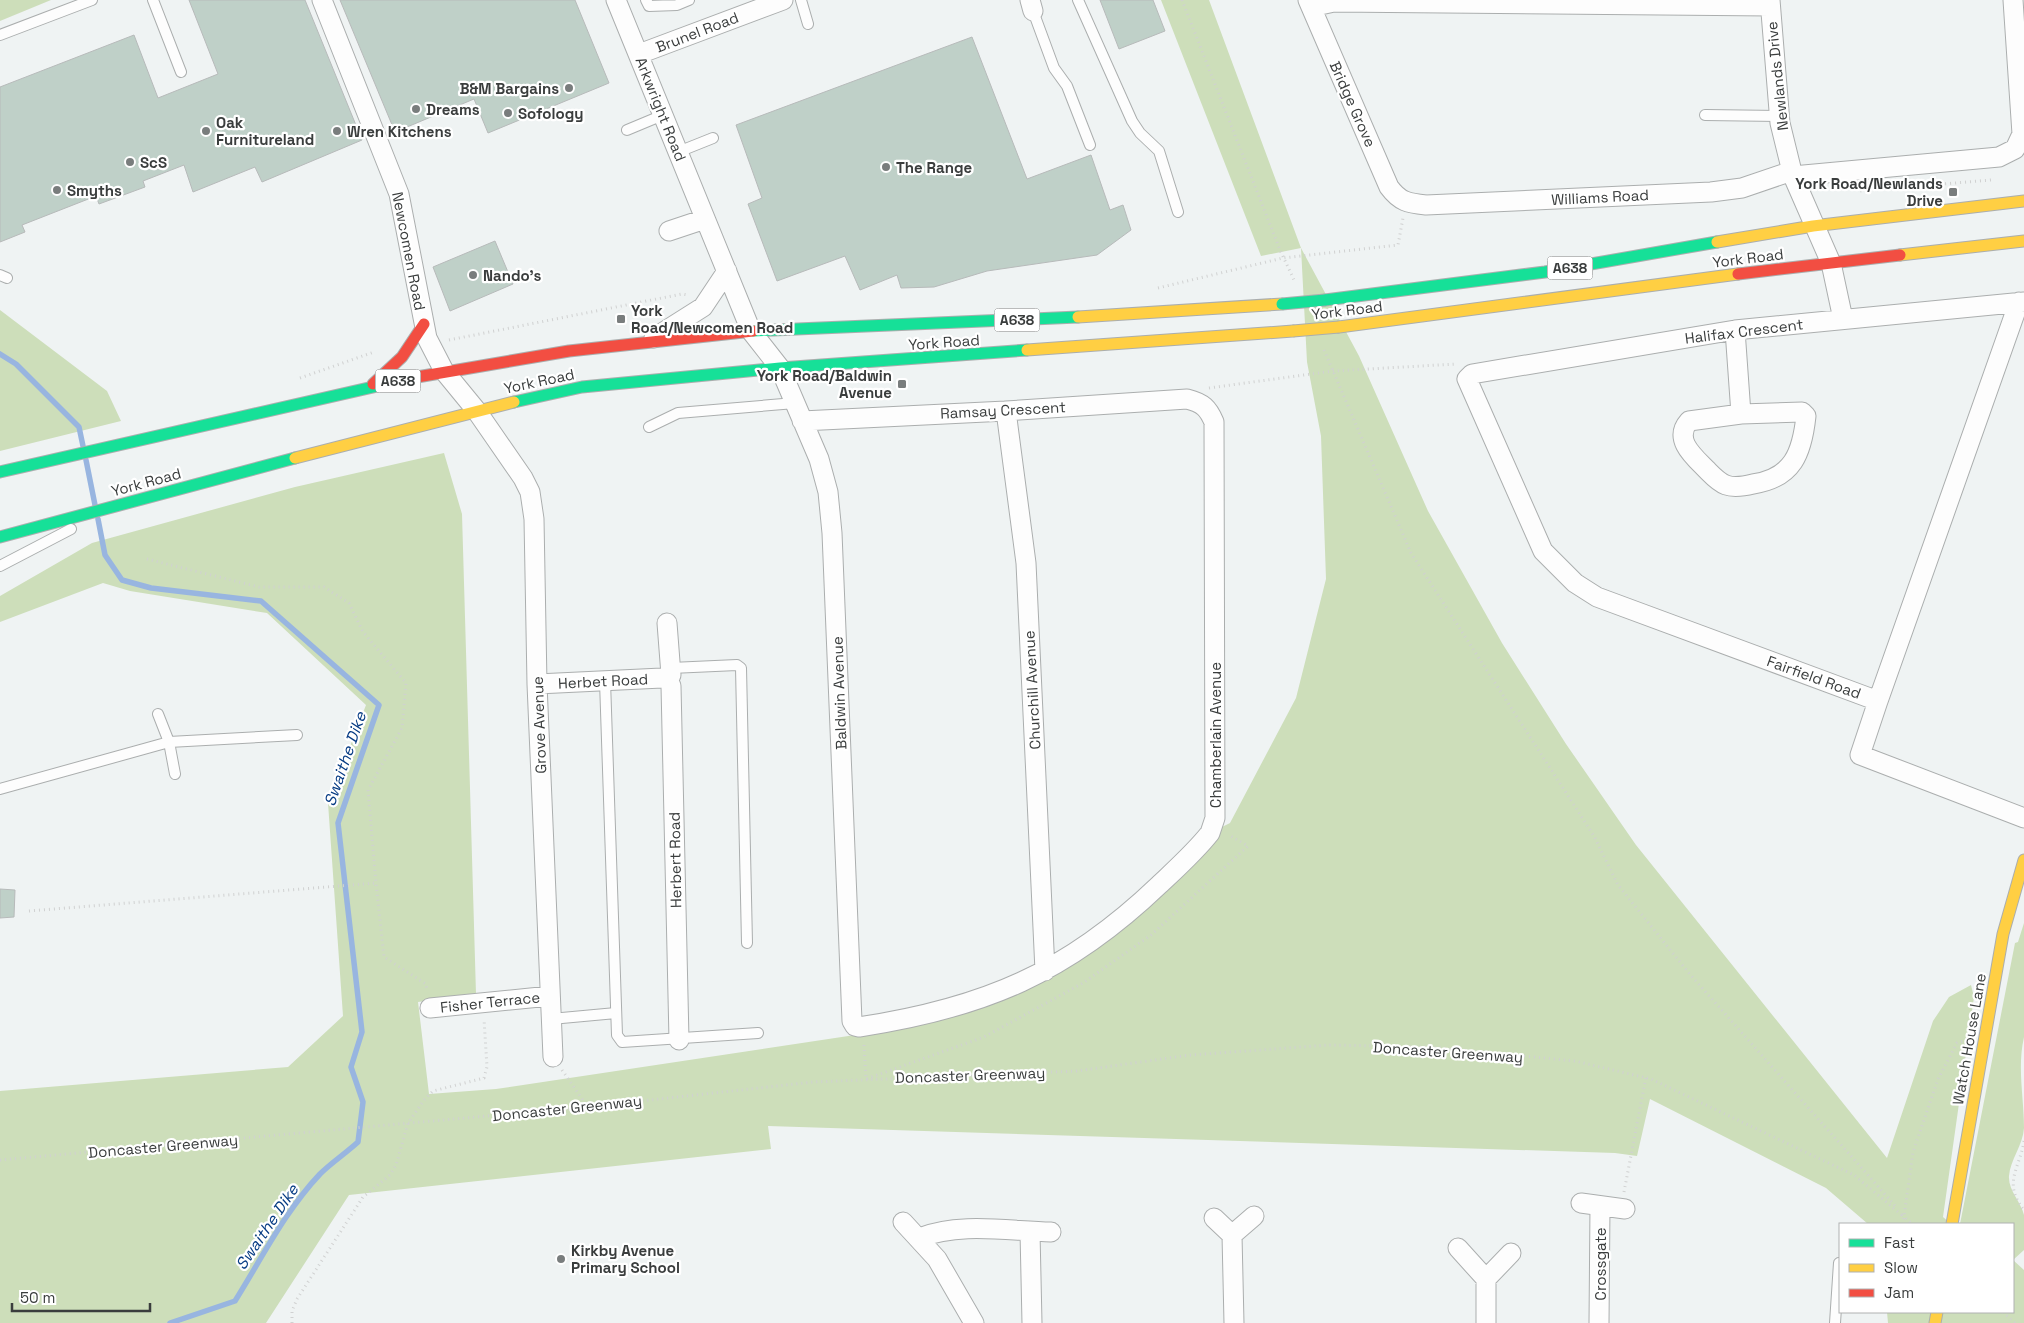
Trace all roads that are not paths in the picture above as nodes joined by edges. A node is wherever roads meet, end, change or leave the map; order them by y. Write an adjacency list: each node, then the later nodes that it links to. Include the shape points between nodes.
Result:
1 (92, 0): 15 (lane)
2 (153, 0): 17 (lane)
3 (322, 0): 38 (street, Newcomen Road, via 399,194)
4 (616, 0): 16 (street, Arkwright Road)
5 (646, 0): 6 (lane, via 649,6 677,5)
6 (690, 0)
7 (783, 0): 16 (street, Brunel Road)
8 (801, 0): 14 (lane)
9 (1078, 0): 29 (lane, via 1132,121 1159,151)
10 (2013, 0): 24 (street, via 2022,134)
11 (1770, 3): 12 (street); 20 (street, Newlands Drive)
12 (1309, 4): 28 (street, Bridge Grove, via 1389,187 1396,198)
13 (1032, 5): 23 (lane, via 1054,68 1067,86)
14 (808, 24)
15 (0, 35)
16 (639, 54): 18 (street, Arkwright Road)
17 (181, 72)
18 (663, 115): 21 (lane); 25 (street, Arkwright Road)
19 (1705, 115): 20 (lane)
20 (1779, 116): 26 (street, Newlands Drive)
21 (627, 130)
22 (713, 138): 25 (lane)
23 (1090, 145)
24 (2019, 151): 26 (street, Williams Road, via 1999,157)
25 (678, 152): 30 (street, Arkwright Road)
26 (1792, 174): 28 (street, Williams Road, via 1742,188 1711,192 1426,205); 31 (street, Newlands Drive)
27 (2024, 201): 31 (main road, York Road / A638)
28 (1406, 203)
29 (1178, 212)
30 (706, 219): 32 (street); 35 (street, Arkwright Road)
31 (1813, 226): 34 (street, Newlands Drive); 40 (main road, York Road / A638, bridge, via 1545,272 1325,300 1042,319)
32 (669, 231)
33 (2024, 241): 34 (main road, York Road / A638)
34 (1831, 263): 37 (street, Newlands Drive); 42 (main road, York Road / A638, bridge, via 1339,327)
35 (726, 271): 40 (street, Arkwright Road); 41 (street, via 703,307)
36 (2021, 302): 37 (street, Halifax Crescent); 61 (street, Fairfield Road)
37 (1843, 319): 39 (street, Halifax Crescent)
38 (424, 324): 43 (street, Newcomen Road, via 427,338); 45 (main road, via 402,360)
39 (1735, 330): 44 (street, Halifax Crescent, via 1472,374); 50 (street)
40 (751, 331): 41 (main road, York Road / A638); 42 (street, Arkwright Road)
41 (646, 342): 43 (main road, York Road / A638)
42 (780, 368): 47 (street, Baldwin Avenue); 48 (main road, York Road / A638, via 582,387)
43 (444, 372): 45 (main road, York Road / A638); 48 (street, Newcomen Road)
44 (1467, 379): 61 (street, Fairfield Road, via 1543,551 1575,583 1597,596)
45 (368, 388): 53 (main road, York Road / A638)
46 (1195, 401): 49 (street, Ramsay Crescent); 71 (street, Chamberlain Avenue, via 1210,411 1214,422 1215,818 1210,833 1199,847 1126,917)
47 (795, 403): 51 (street, Baldwin Avenue); 52 (lane, via 678,413)
48 (476, 410): 54 (main road, York Road / A638); 60 (street, Grove Avenue, via 530,492 534,519)
49 (1006, 411): 51 (street, Ramsay Crescent); 71 (street, Churchill Avenue, via 1026,563)
50 (1741, 414): 50 (street, via 1802,412 1806,416 1799,453 1771,481 1728,486 1719,482 1687,450 1683,440 1685,425 1689,421)
51 (802, 421): 76 (street, Baldwin Avenue, via 819,459 828,492 832,532 852,1021)
52 (649, 427)
53 (5, 470)
54 (126, 503): 55 (main road, York Road / A638); 56 (lane)
55 (0, 537)
56 (0, 566)
57 (668, 622): 58 (street, Herbert Road)
58 (669, 674): 59 (street, Herbet Road, via 662,678); 70 (lane, via 737,665 743,674); 78 (street, Herbert Road)
59 (605, 680): 60 (street, Herbet Road); 74 (lane)
60 (537, 684): 72 (street, Grove Avenue)
61 (1878, 701): 67 (street, via 1860,756)
62 (158, 714): 64 (lane)
63 (297, 735): 64 (lane)
64 (169, 742): 65 (lane); 66 (lane)
65 (175, 774)
66 (0, 790)
67 (2024, 818)
68 (2024, 860): 69 (main road, Watch House Lane)
69 (2019, 892): 86 (main road, Watch House Lane, via 2003,934)
70 (747, 943)
71 (1045, 971): 76 (street, Chamberlain Avenue, via 1008,990 972,1003 921,1017)
72 (550, 996): 73 (street, Fisher Terrace); 75 (street, Grove Avenue)
73 (430, 1008)
74 (616, 1013): 75 (lane); 78 (lane, via 617,1035 622,1042)
75 (551, 1019): 79 (street, Grove Avenue)
76 (859, 1026)
77 (758, 1033): 78 (lane)
78 (680, 1040)
79 (553, 1057)
80 (1581, 1203): 81 (street, Crossgate)
81 (1600, 1206): 82 (street, Crossgate); 99 (street, Crossgate)
82 (1623, 1209)
83 (1254, 1216): 89 (street)
84 (1214, 1218): 89 (street)
85 (903, 1222): 90 (street)
86 (1952, 1223)
87 (1030, 1232): 88 (street); 90 (street, via 935,1231); 96 (street)
88 (1051, 1232)
89 (1232, 1235): 97 (street)
90 (919, 1238): 95 (street, via 936,1259)
91 (1458, 1248): 94 (street)
92 (1511, 1253): 94 (street)
93 (1839, 1263): 100 (lane)
94 (1486, 1279): 98 (street)
95 (974, 1323)
96 (1032, 1323)
97 (1234, 1323)
98 (1486, 1323)
99 (1599, 1323)
100 (1835, 1323)

